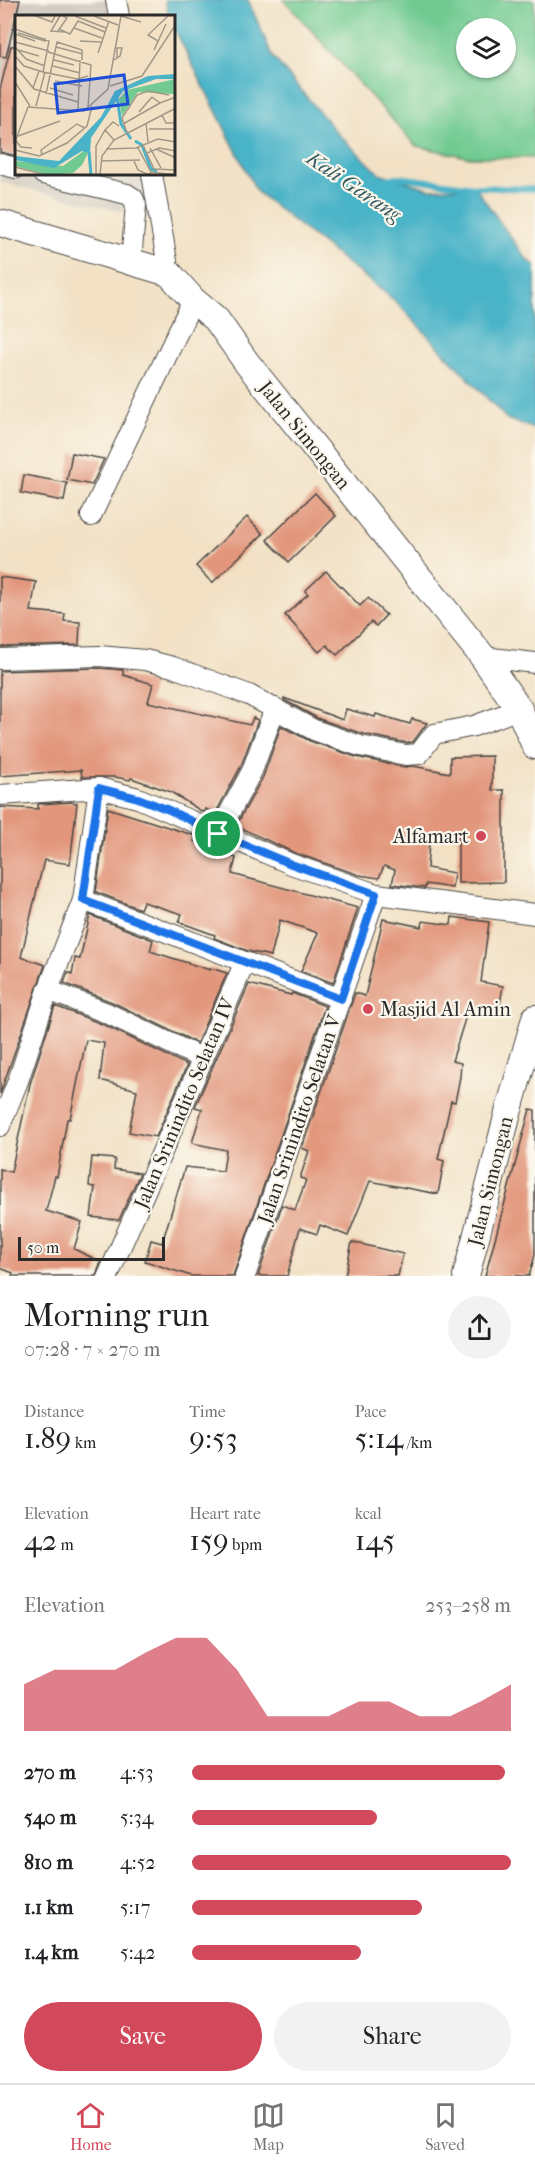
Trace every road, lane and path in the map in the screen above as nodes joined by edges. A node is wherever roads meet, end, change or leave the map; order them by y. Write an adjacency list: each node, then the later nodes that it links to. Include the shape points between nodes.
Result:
1 (116, 0): 2 (street)
2 (119, 15)
3 (0, 164): 4 (street)
4 (15, 168)
5 (51, 176): 8 (street, via 133,198 136,205)
6 (152, 176): 9 (street)
7 (0, 223): 8 (main road)
8 (131, 261): 9 (main road)
9 (169, 273): 10 (main road, Jalan Simongan)
10 (193, 300): 11 (street); 12 (main road, Jalan Simongan, via 216,319)
11 (91, 516)
12 (483, 657): 14 (street); 16 (main road, Jalan Simongan)
13 (0, 659): 15 (street, via 99,656 145,660 228,687)
14 (535, 663)
15 (275, 708): 16 (street, via 314,730 360,746 415,755 434,734 474,726); 20 (street, via 252,771)
16 (519, 709): 17 (main road, Jalan Simongan)
17 (535, 746)
18 (99, 788): 19 (street); 20 (street, via 158,806); 22 (street)
19 (0, 795)
20 (218, 834): 21 (street)
21 (376, 894): 23 (street); 26 (street, Jalan Srinindito Selatan V)
22 (83, 900): 24 (street); 25 (street)
23 (535, 914)
24 (245, 962): 26 (street); 28 (street, Jalan Srinindito Selatan IV)
25 (48, 990): 28 (street); 29 (street)
26 (341, 999): 31 (street, Jalan Srinindito Selatan V)
27 (535, 1018): 32 (main road, Jalan Simongan)
28 (203, 1059): 30 (street, Jalan Srinindito Selatan IV)
29 (0, 1126)
30 (108, 1276)
31 (245, 1276)
32 (466, 1276)

